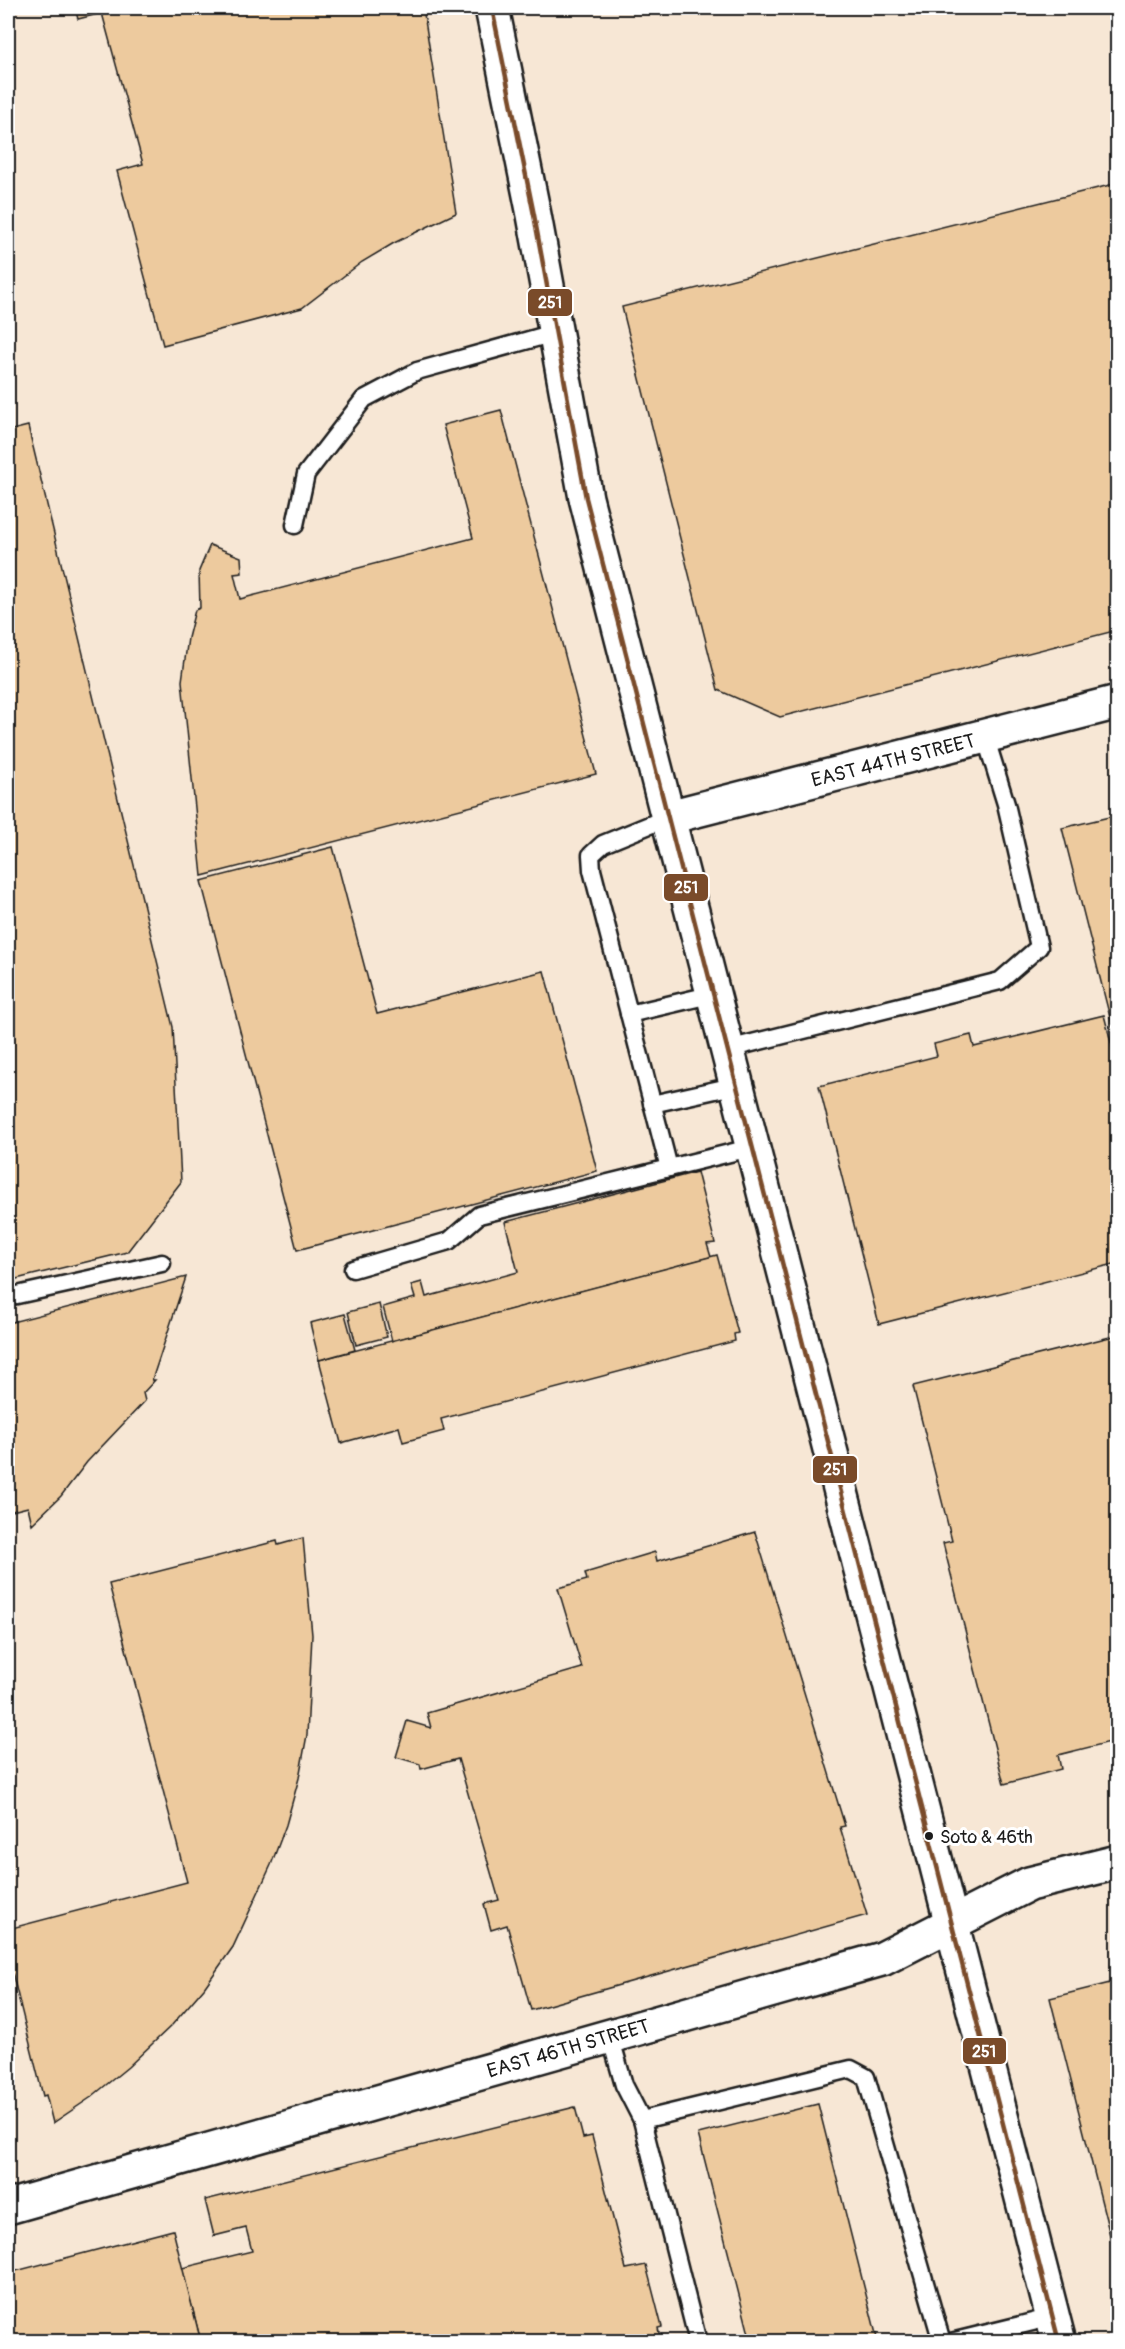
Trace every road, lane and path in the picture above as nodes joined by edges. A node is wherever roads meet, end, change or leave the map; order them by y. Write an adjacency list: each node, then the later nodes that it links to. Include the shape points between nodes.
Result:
1 (492, 8): 2 (main road)
2 (554, 333): 3 (lane, via 417,371 364,399 306,474); 6 (main road, via 586,498)
3 (296, 525)
4 (1118, 702): 5 (main road, EAST 44TH STREET)
5 (986, 736): 6 (main road, EAST 44TH STREET); 9 (lane, via 1039,947 1000,981)
6 (669, 817): 7 (main road); 8 (lane, via 603,844 591,855)
7 (714, 994): 8 (lane); 9 (main road)
8 (629, 1014): 11 (lane)
9 (728, 1050): 10 (main road)
10 (738, 1085): 11 (lane); 12 (main road)
11 (652, 1104): 13 (lane)
12 (753, 1147): 13 (lane); 18 (main road)
13 (669, 1168): 15 (lane, via 479,1215 450,1241)
14 (162, 1263): 16 (lane)
15 (353, 1269)
16 (8, 1297)
17 (1118, 1862): 18 (main road, EAST 46TH STREET, via 1029,1884)
18 (953, 1923): 19 (main road, EAST 46TH STREET, via 882,1959); 22 (main road)
19 (610, 2036): 20 (lane, via 624,2085); 21 (main road, EAST 46TH STREET)
20 (642, 2120): 23 (lane); 24 (lane, via 851,2069 866,2077)
21 (8, 2207)
22 (1056, 2329): 25 (lane)
23 (698, 2342)
24 (942, 2342)
25 (951, 2342)

